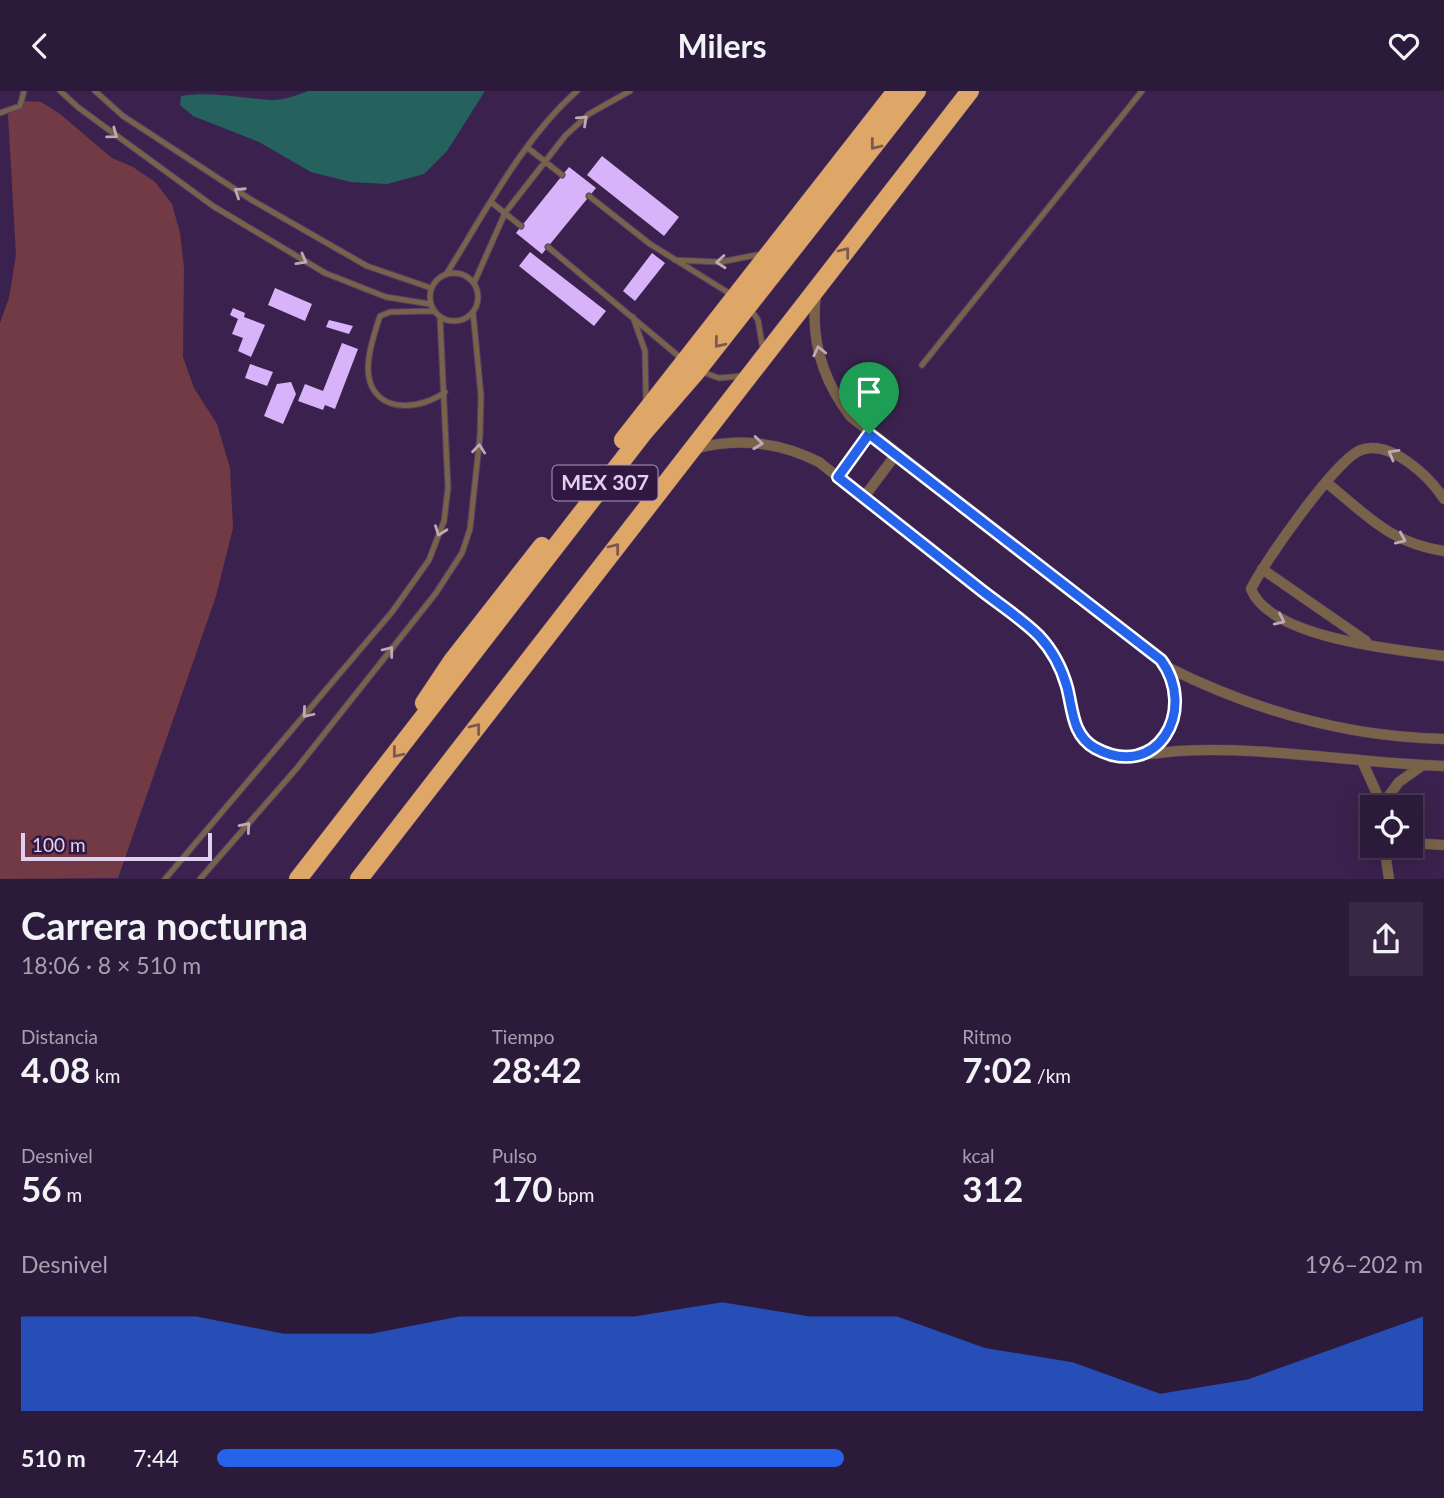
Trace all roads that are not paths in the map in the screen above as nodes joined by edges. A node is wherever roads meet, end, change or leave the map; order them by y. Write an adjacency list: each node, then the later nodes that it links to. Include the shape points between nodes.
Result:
1 (23, 91): 10 (lane, via 20,106)
2 (60, 91): 26 (lane, one-way to 26, via 213,206 269,242 325,273 386,297)
3 (95, 91): 23 (lane, one-way to 3, via 368,266 250,199 122,116)
4 (577, 91): 11 (lane)
5 (630, 91): 12 (lane, one-way to 5, via 565,136 589,114)
6 (895, 91): 19 (highway)
7 (917, 91): 25 (highway, one-way to 25)
8 (970, 91): 24 (highway, MEX 307, one-way to 8)
9 (1142, 91): 32 (lane)
10 (0, 113)
11 (528, 149): 12 (lane); 15 (lane)
12 (547, 162): 13 (lane); 16 (lane)
13 (562, 175)
14 (589, 197): 20 (lane)
15 (491, 202): 16 (lane); 21 (lane)
16 (505, 213): 17 (lane); 22 (lane)
17 (521, 226)
18 (548, 247): 29 (lane)
19 (769, 252): 20 (lane, one-way to 20, via 720,262); 25 (highway)
20 (673, 260): 25 (lane)
21 (447, 273): 22 (lane, via 463,274); 23 (lane)
22 (474, 283): 28 (lane, via 479,297)
23 (431, 288): 26 (lane)
24 (817, 288): 31 (highway, MEX 307); 37 (street, one-way to 24, via 841,404 826,376 815,331)
25 (742, 301): 31 (lane, via 758,320); 33 (highway, one-way to 33)
26 (430, 304): 27 (lane)
27 (434, 311): 30 (lane); 35 (lane, via 380,316 368,368 378,395 393,404 431,403)
28 (474, 312): 30 (lane, via 461,320); 61 (lane, one-way to 28, via 305,757 436,593 462,553 470,529 480,436)
29 (631, 314): 33 (lane); 36 (lane, via 647,364)
30 (440, 317): 35 (lane)
31 (764, 356): 34 (highway, MEX 307)
32 (922, 365)
33 (691, 366): 34 (lane, via 719,378); 36 (highway); 49 (highway, MEX 307)
34 (750, 375): 38 (highway, MEX 307)
35 (445, 392): 60 (lane, one-way to 60, via 448,488 444,521 429,560 392,612)
36 (645, 412): 49 (highway, via 441,675 425,702)
37 (869, 434): 39 (street); 40 (street)
38 (691, 450): 40 (street, one-way to 40, via 726,443 769,444 806,455); 63 (highway, MEX 307, one-way to 38)
39 (897, 453): 42 (street); 48 (street)
40 (838, 477): 42 (street)
41 (1327, 483): 43 (street, one-way to 41, via 1408,463 1381,448 1359,450); 44 (street, one-way to 44, via 1388,533); 45 (street)
42 (864, 497): 51 (street, via 1038,635 1059,667 1073,719 1088,743 1105,752)
43 (1444, 499)
44 (1444, 551)
45 (1262, 569): 46 (street); 46 (street, one-way to 46, via 1251,589 1255,602 1267,613 1307,631)
46 (1372, 645): 47 (street)
47 (1444, 656)
48 (1167, 667): 50 (street, via 1228,696 1292,717 1363,731); 51 (street, via 1176,696 1174,718 1160,742)
49 (418, 727): 62 (highway, MEX 307, one-way to 62)
50 (1444, 739)
51 (1139, 754): 52 (street, via 1244,750)
52 (1362, 761): 53 (street); 55 (street)
53 (1423, 765): 54 (street); 56 (street)
54 (1444, 766)
55 (1377, 795)
56 (1390, 795)
57 (1423, 844): 58 (street)
58 (1444, 845)
59 (1386, 858): 64 (street)
60 (165, 879)
61 (200, 879)
62 (298, 879)
63 (359, 879)
64 (1389, 879)

